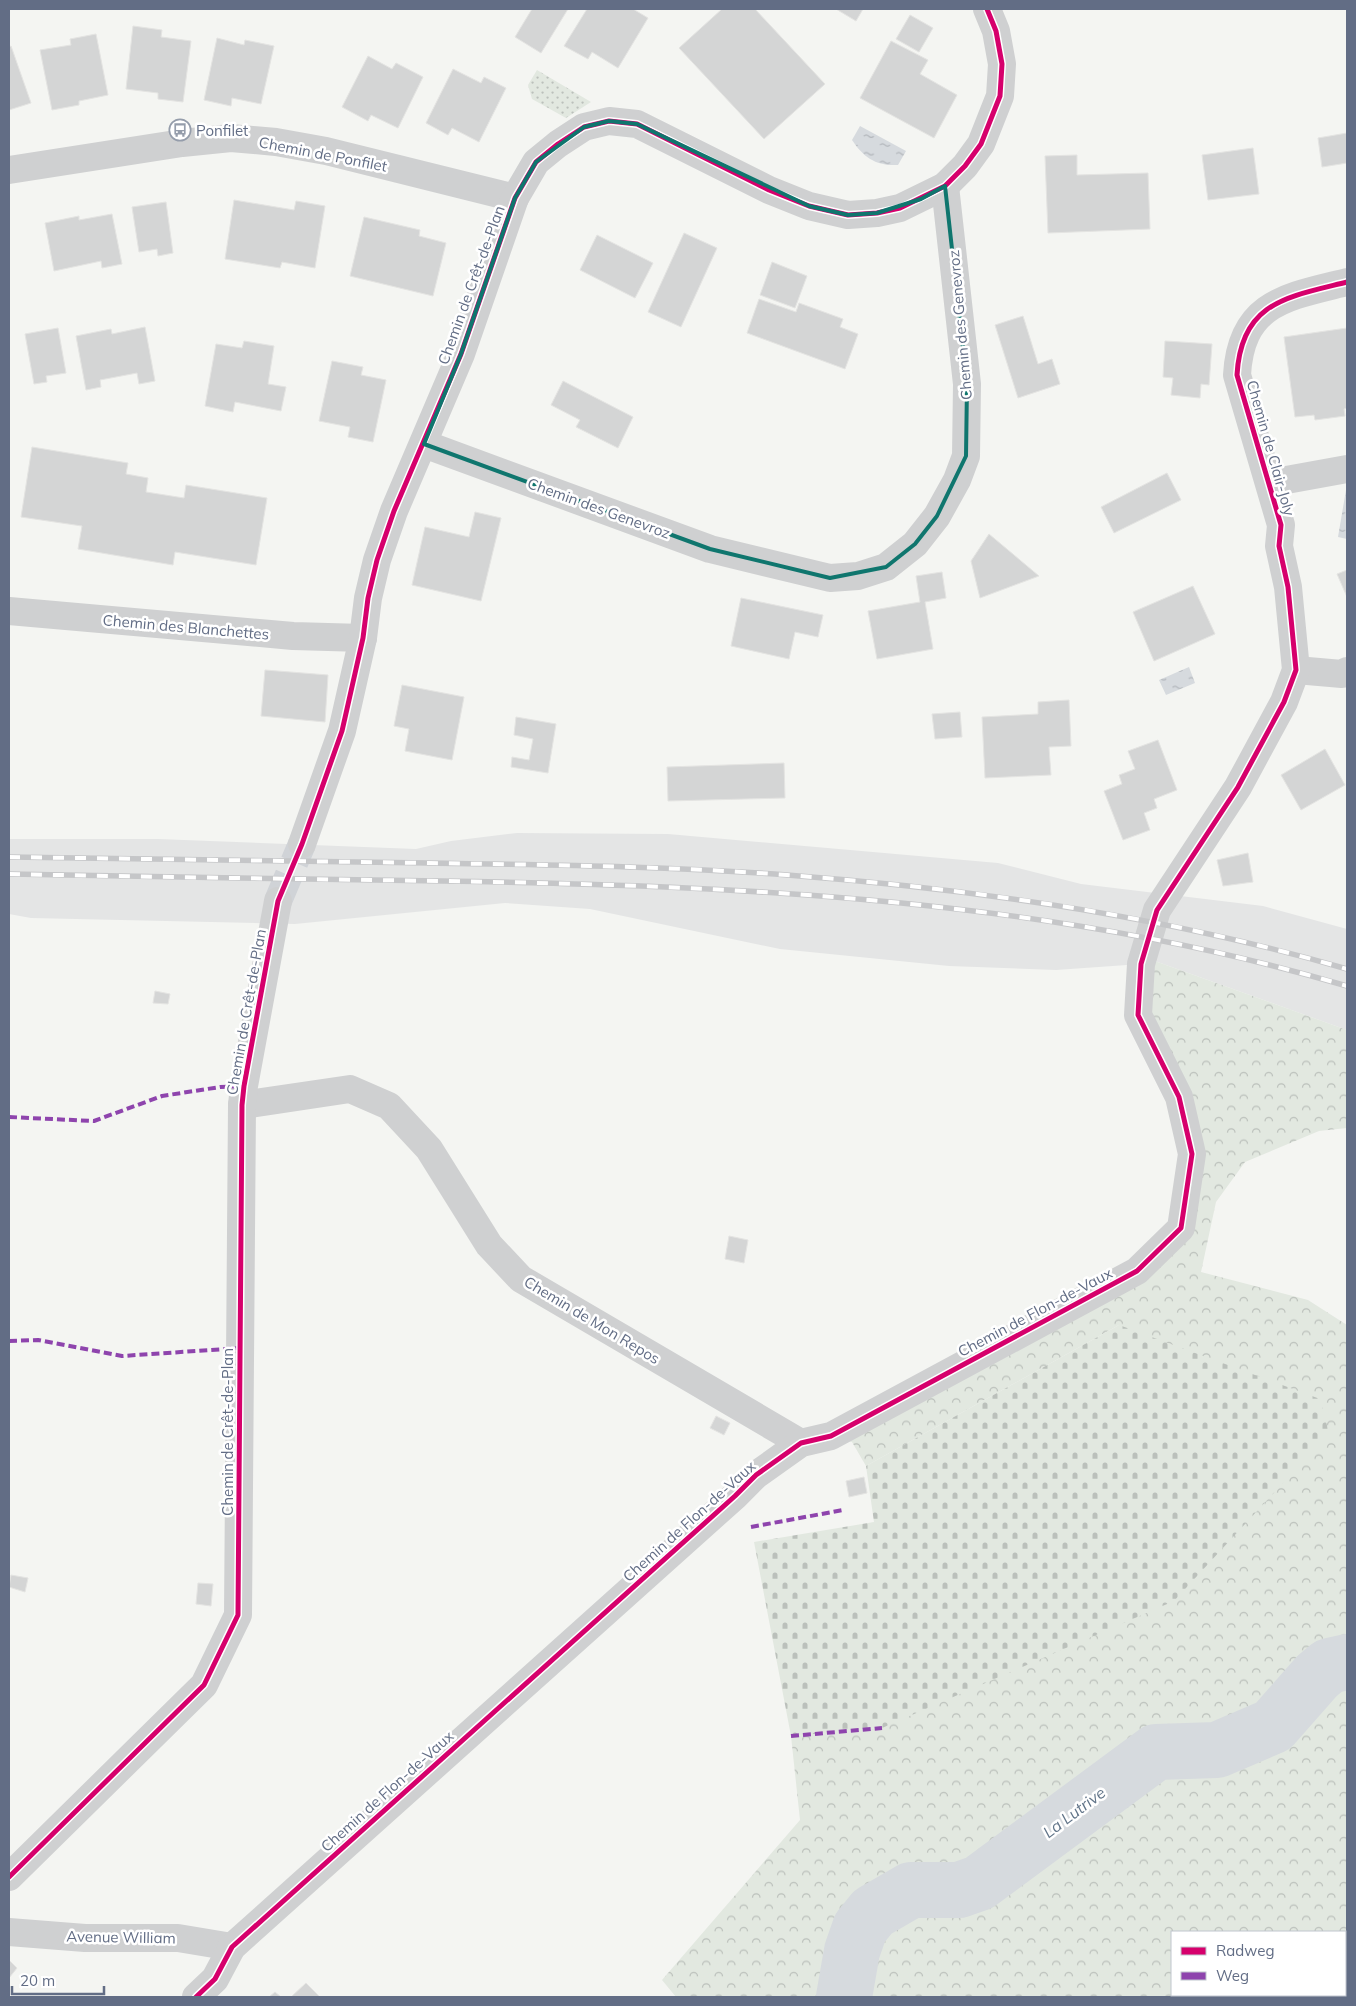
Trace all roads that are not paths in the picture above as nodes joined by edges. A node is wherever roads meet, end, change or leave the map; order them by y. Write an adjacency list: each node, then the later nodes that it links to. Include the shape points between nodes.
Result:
1 (987, 9): 3 (street, via 996,32 1002,64 1000,96 981,144)
2 (9, 170): 4 (street, Chemin de Ponfilet, via 231,138 276,142 326,152)
3 (945, 186): 4 (street, Chemin de Crêt-de-Plan, via 900,208 848,215 809,206 777,193 637,124 609,121 584,126 536,162); 6 (street, Chemin des Genevroz, via 967,384 966,456 957,480 936,516 915,544 886,567 858,576 830,578 710,548)
4 (515, 198): 6 (street, Chemin de Crêt-de-Plan, via 461,354)
5 (1347, 282): 8 (street, Chemin de Clair-Joly, via 1276,303 1261,313 1241,342 1237,375)
6 (424, 444): 10 (street, Chemin de Crêt-de-Plan, via 394,511 377,560)
7 (1347, 469): 8 (street, Chemin de Clair-Joly)
8 (1270, 483): 11 (street, Chemin de Clair-Joly, via 1281,525 1279,546 1288,587)
9 (9, 612): 10 (street, Chemin des Blanchettes, via 293,636)
10 (363, 638): 13 (street, Chemin de Crêt-de-Plan, via 342,731)
11 (1296, 670): 12 (street, via 1342,674); 14 (street, Chemin de Clair-Joly, via 1284,702 1238,787)
12 (1347, 671)
13 (302, 844)
14 (1168, 894): 17 (street, Chemin de Flon-de-Vaux, via 1157,910 1142,964 1138,1015 1179,1097 1192,1154 1182,1228 1137,1271 831,1436)
15 (278, 901): 16 (street, Chemin de Crêt-de-Plan)
16 (242, 1105): 17 (street, Chemin de Mon Repos, via 350,1088 389,1106 429,1149 489,1245 521,1279); 18 (street, Chemin de Crêt-de-Plan, via 238,1615 204,1685)
17 (801, 1443): 20 (street, Chemin de Flon-de-Vaux, via 756,1475)
18 (9, 1877)
19 (9, 1932): 20 (street, Avenue William, via 85,1938 178,1938)
20 (232, 1947): 21 (street, Chemin de Flon-de-Vaux, via 215,1979)
21 (196, 1997)

